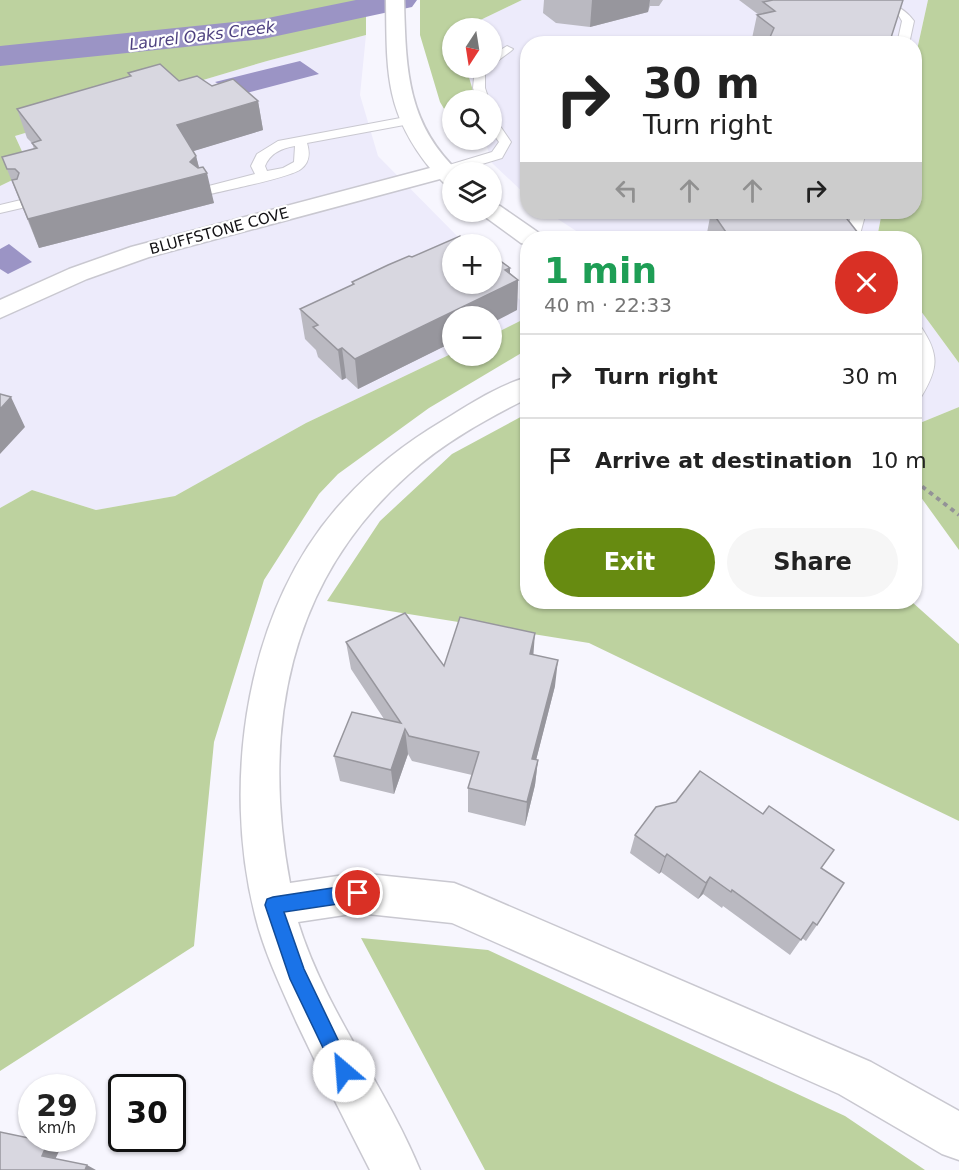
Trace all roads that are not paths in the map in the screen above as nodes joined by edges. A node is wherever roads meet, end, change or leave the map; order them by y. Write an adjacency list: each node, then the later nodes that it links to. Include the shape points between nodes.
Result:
1 (395, 0): 6 (street, via 402,97)
2 (878, 2): 3 (lane, via 903,14 908,21)
3 (905, 36)
4 (507, 49): 5 (lane)
5 (502, 53)
6 (411, 120): 7 (lane); 10 (street)
7 (300, 140): 11 (lane, via 269,150 258,166); 11 (lane, via 304,159 298,165)
8 (500, 150): 9 (lane)
9 (480, 162)
10 (442, 166)
11 (263, 176): 13 (lane)
12 (442, 176): 18 (street, BLUFFSTONE COVE, via 140,252 78,274)
13 (206, 191)
14 (21, 204): 15 (lane)
15 (0, 208)
16 (502, 218): 17 (street)
17 (520, 231)
18 (0, 310)
19 (922, 340): 20 (lane, via 927,371)
20 (922, 380)
21 (520, 390): 22 (street, via 475,413 397,467 327,542 298,593 267,693 258,761 260,822)
22 (273, 905): 23 (street, via 358,893 454,903 855,1078); 24 (street, via 314,1012)
23 (959, 1137)
24 (396, 1170)

